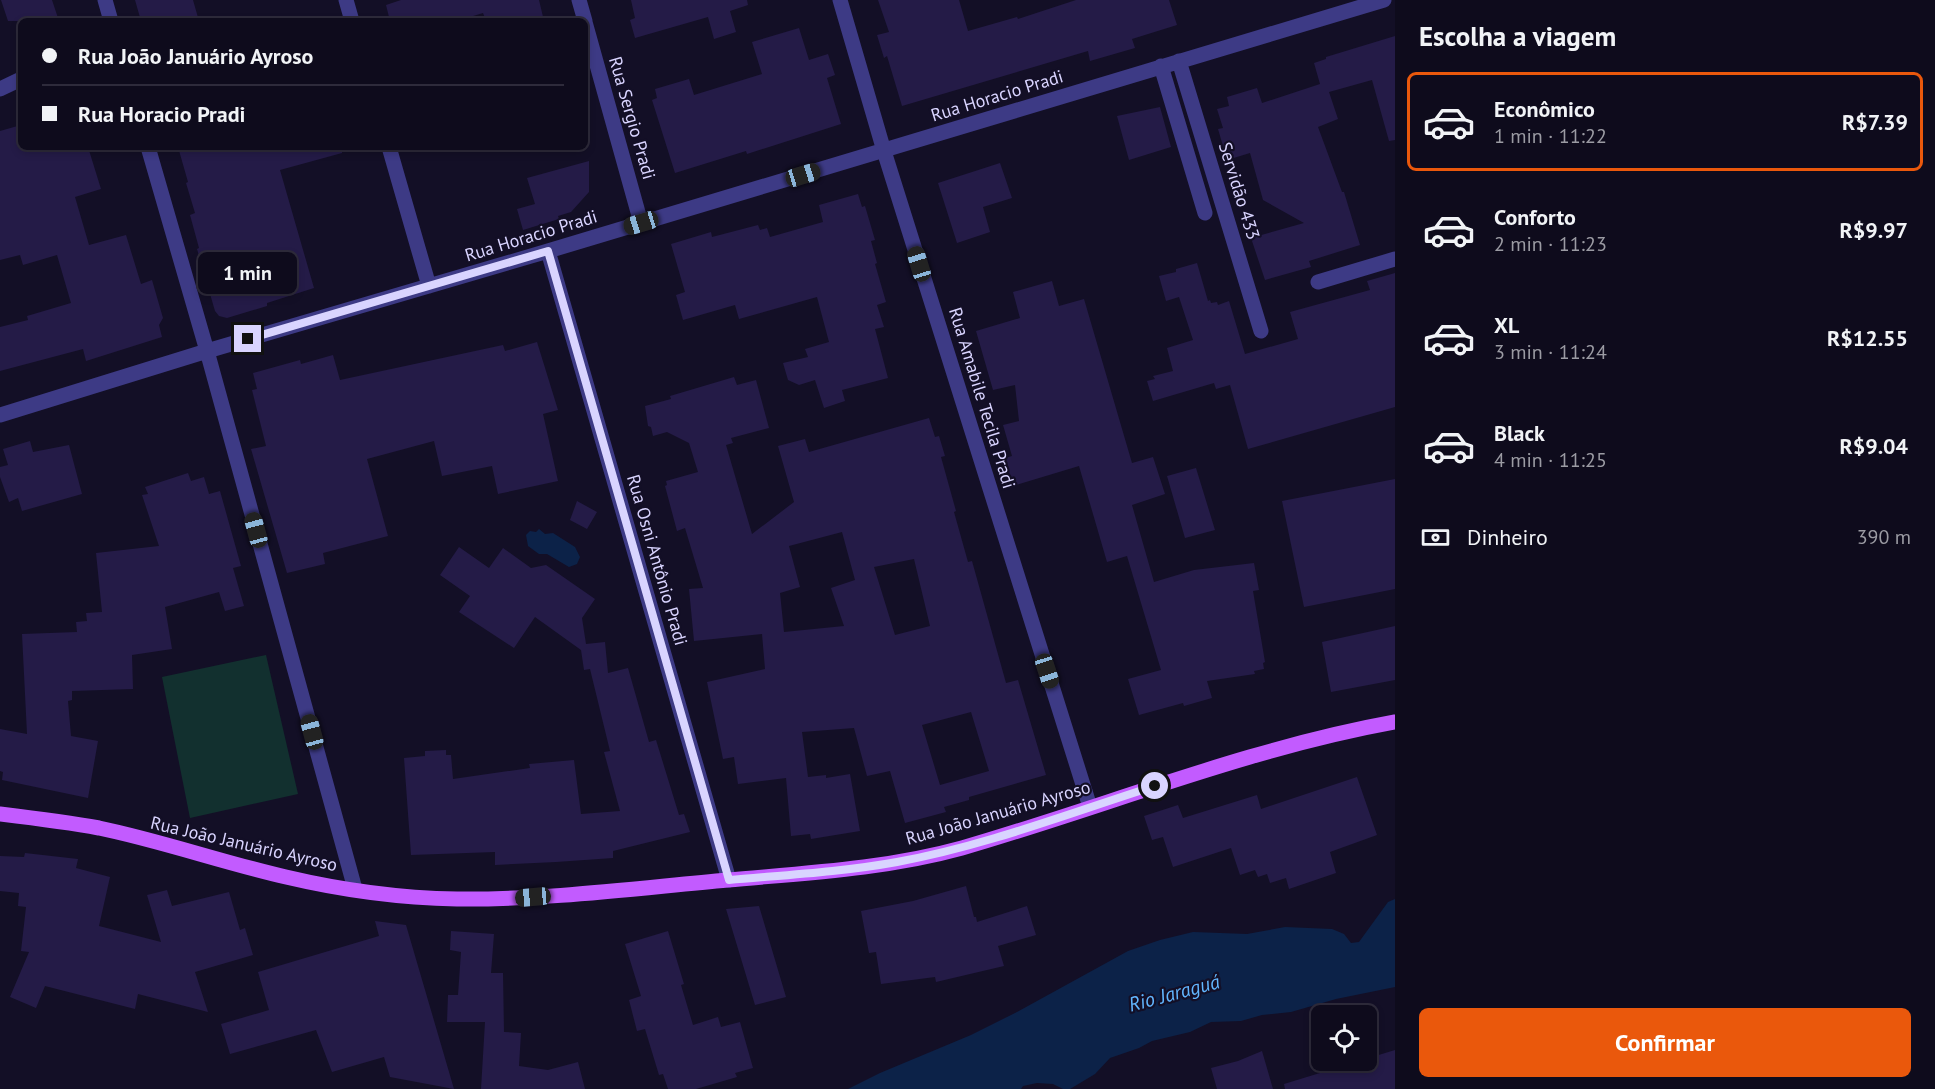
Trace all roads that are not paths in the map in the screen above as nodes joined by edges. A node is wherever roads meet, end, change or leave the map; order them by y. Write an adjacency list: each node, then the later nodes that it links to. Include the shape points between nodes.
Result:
1 (105, 0): 6 (street)
2 (346, 0): 7 (street)
3 (579, 0): 8 (street, Rua Sergio Pradi)
4 (840, 0): 16 (street, Rua Amabile Tecila Pradi)
5 (1383, 0): 10 (street, Rua Horacio Pradi)
6 (110, 18)
7 (351, 18)
8 (584, 18)
9 (588, 33): 18 (street, Rua Sergio Pradi)
10 (1179, 61): 11 (street, Rua Horacio Pradi); 23 (street, Servidão 433)
11 (1161, 66): 16 (street, Rua Horacio Pradi); 17 (street)
12 (18, 80): 13 (street)
13 (0, 89)
14 (149, 150): 24 (street)
15 (390, 150): 22 (street)
16 (884, 151): 18 (street, Rua Horacio Pradi); 27 (street, Rua Amabile Tecila Pradi)
17 (1205, 213)
18 (641, 223): 19 (street, Rua Horacio Pradi)
19 (548, 251): 22 (street, Rua Horacio Pradi); 29 (street, Rua Osni Antônio Pradi)
20 (1395, 259): 21 (street)
21 (1318, 282)
22 (429, 286): 24 (street, Rua Horacio Pradi)
23 (1261, 331)
24 (207, 351): 25 (street, Rua Horacio Pradi); 30 (street)
25 (0, 415)
26 (1395, 722): 27 (main road, Rua João Januário Ayroso, via 1242,758)
27 (1090, 807): 29 (main road, Rua João Januário Ayroso, via 959,848 896,862)
28 (0, 814): 30 (main road, Rua João Januário Ayroso, via 101,829 289,878)
29 (729, 880): 30 (main road, Rua João Januário Ayroso, via 513,898 454,899)
30 (355, 889)

